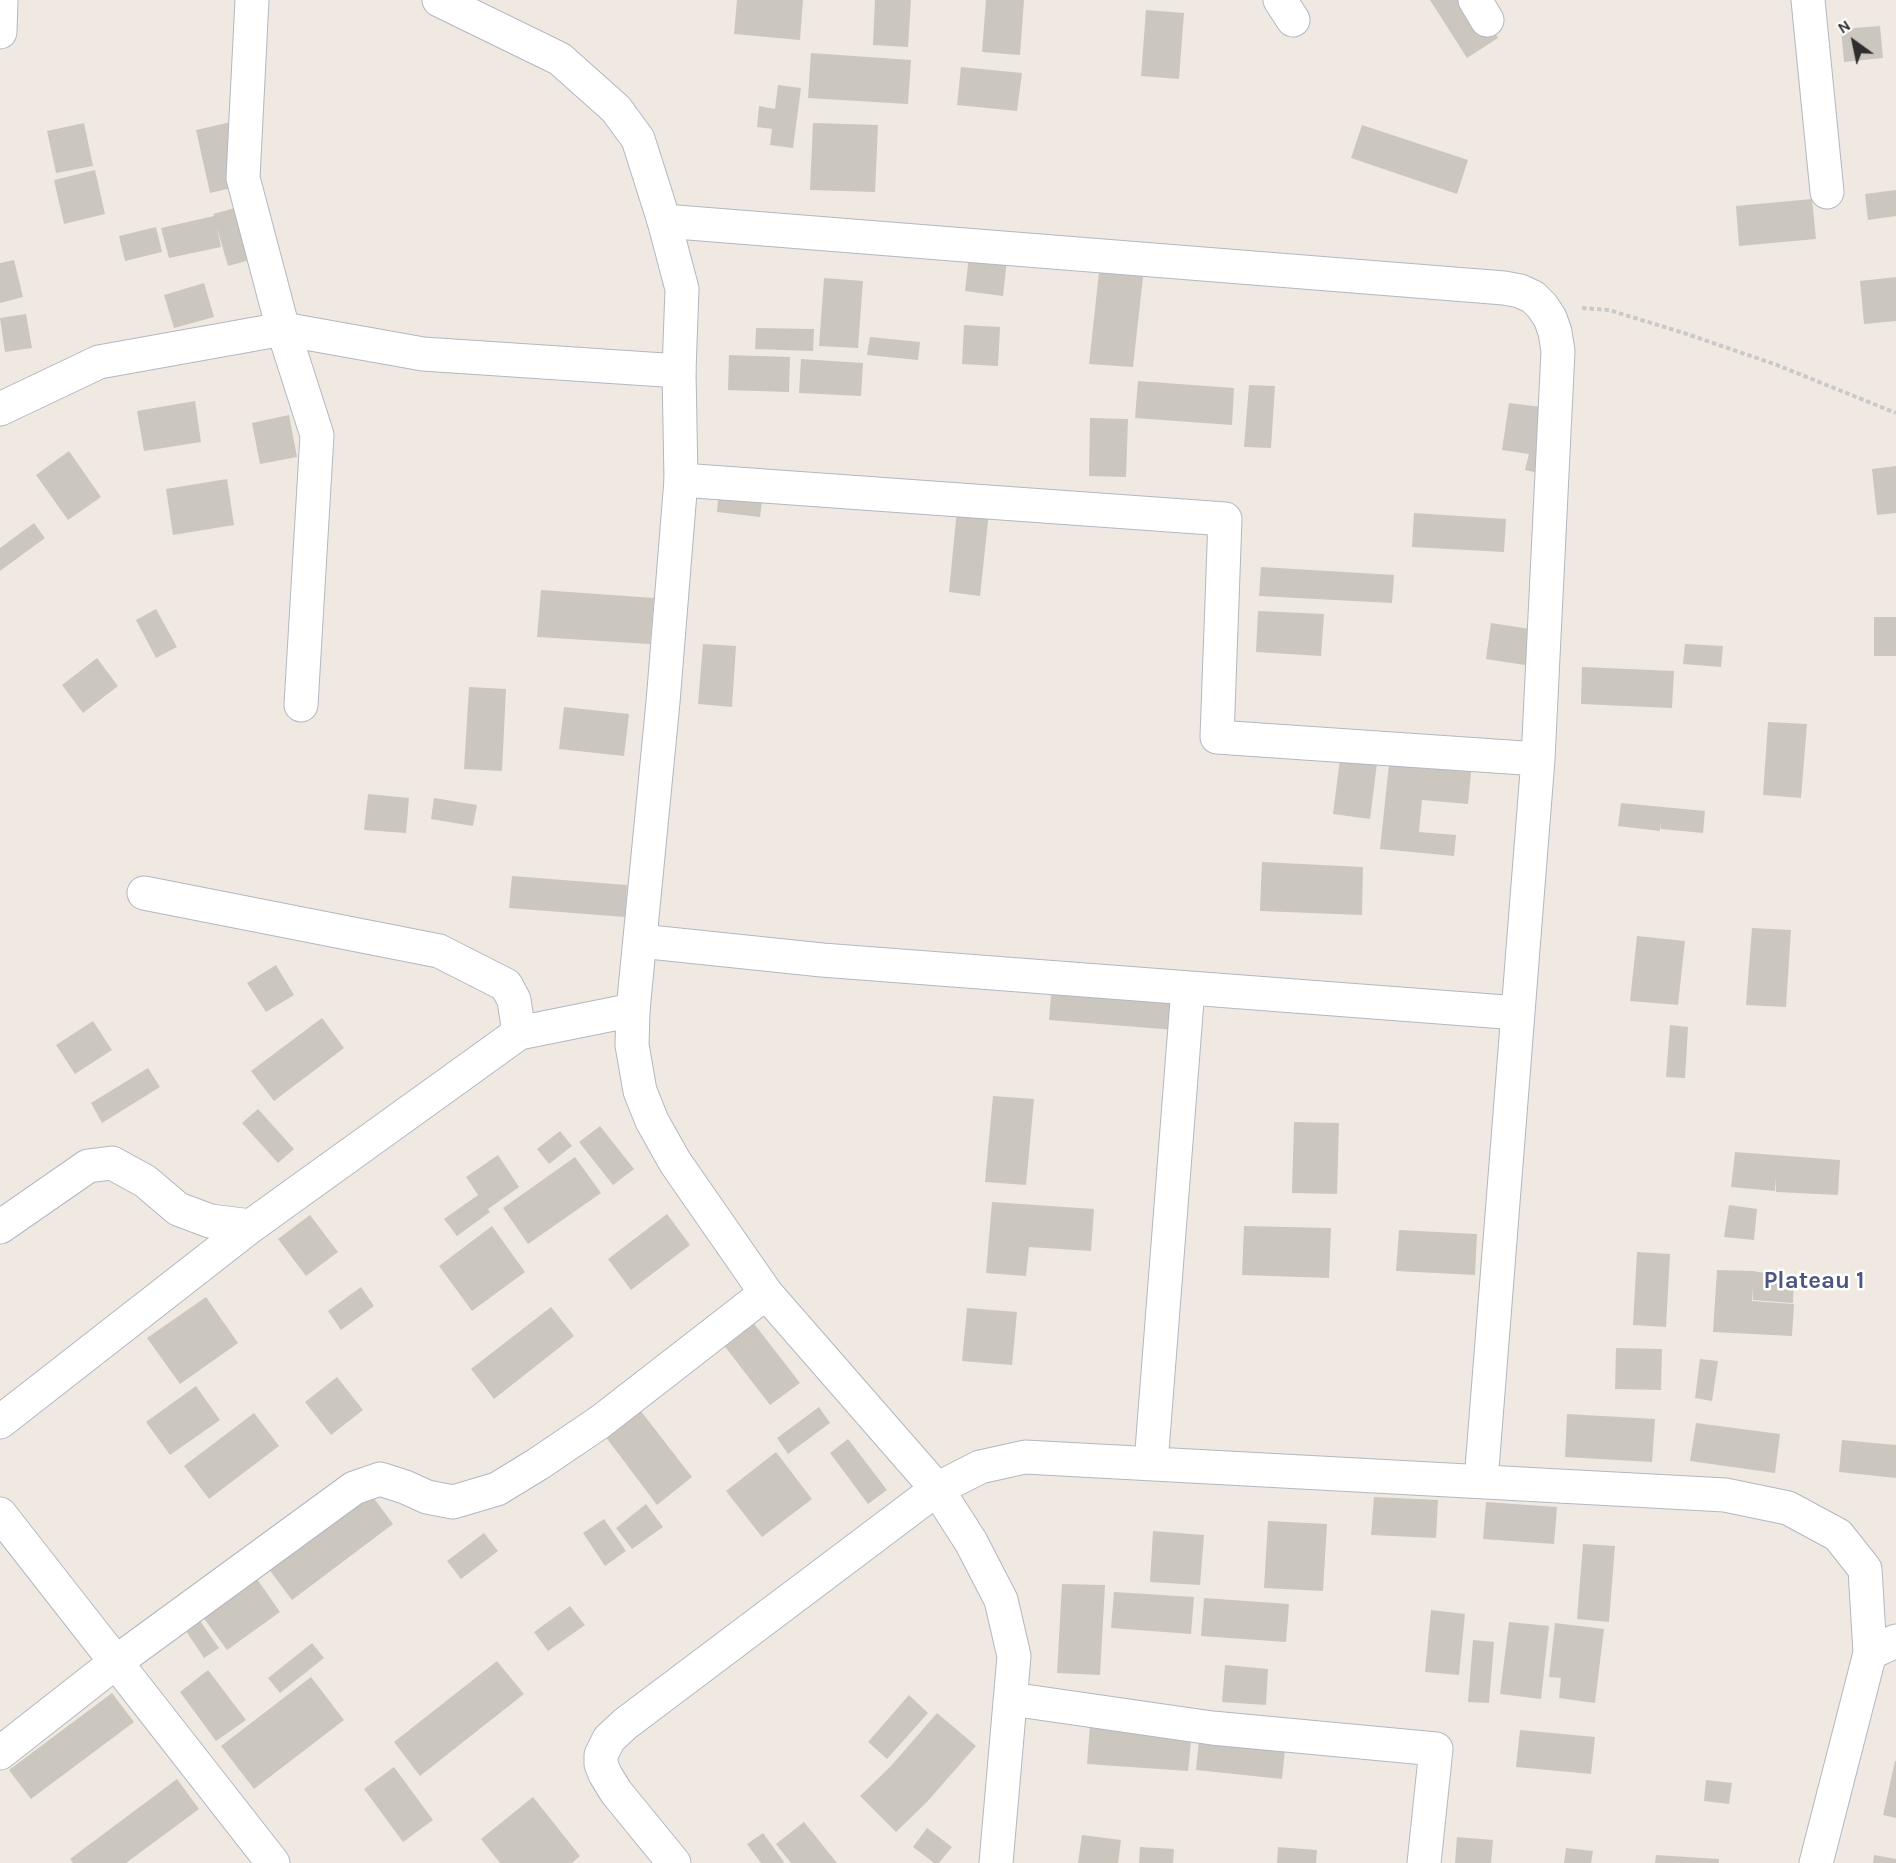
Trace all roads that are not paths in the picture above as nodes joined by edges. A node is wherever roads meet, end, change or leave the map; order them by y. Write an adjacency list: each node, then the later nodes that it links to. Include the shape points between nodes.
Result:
1 (1, 0): 7 (street)
2 (252, 0): 10 (street, via 243,178)
3 (439, 0): 9 (street, via 560,58 616,109 638,139)
4 (1475, 0): 5 (street, via 1487,20)
5 (1485, 0)
6 (1808, 0): 8 (street)
7 (0, 32)
8 (1827, 192)
9 (664, 221): 11 (street, via 682,289); 15 (street, via 1504,288 1533,297 1550,318 1558,351)
10 (283, 329): 11 (street, via 423,354); 12 (street, via 99,362); 14 (street, via 317,435)
11 (679, 371): 13 (street)
12 (0, 410)
13 (681, 480): 15 (street, via 1225,519 1217,737); 17 (street)
14 (301, 705)
15 (1538, 759): 20 (street)
16 (144, 893): 21 (street, via 439,951 506,985)
17 (640, 941): 18 (street, via 822,960); 19 (street)
18 (1188, 988): 20 (street); 26 (street)
19 (633, 1010): 21 (street); 24 (street, via 632,1045 640,1091 652,1121 675,1162)
20 (1518, 1013): 27 (street)
21 (519, 1033): 22 (street)
22 (251, 1226): 23 (street, via 210,1221 178,1209 145,1181 112,1163 88,1166); 25 (street)
23 (0, 1227)
24 (766, 1293): 28 (street); 31 (street, via 600,1422 497,1489 453,1502 380,1479 354,1488)
25 (0, 1422)
26 (1151, 1463): 27 (street); 28 (street, via 1025,1457 980,1467)
27 (1481, 1481): 30 (street, via 1725,1495 1788,1508 1838,1535 1865,1569)
28 (937, 1489): 32 (street, via 1001,1600 1014,1656); 35 (street, via 626,1724 604,1746 601,1764 605,1774)
29 (0, 1514): 31 (street)
30 (1883, 1647): 38 (street)
31 (116, 1662): 33 (street); 34 (street)
32 (1011, 1699): 36 (street); 37 (street, via 1212,1728 1437,1749)
33 (0, 1753)
34 (273, 1863)
35 (674, 1863)
36 (996, 1863)
37 (1424, 1863)
38 (1816, 1863)

